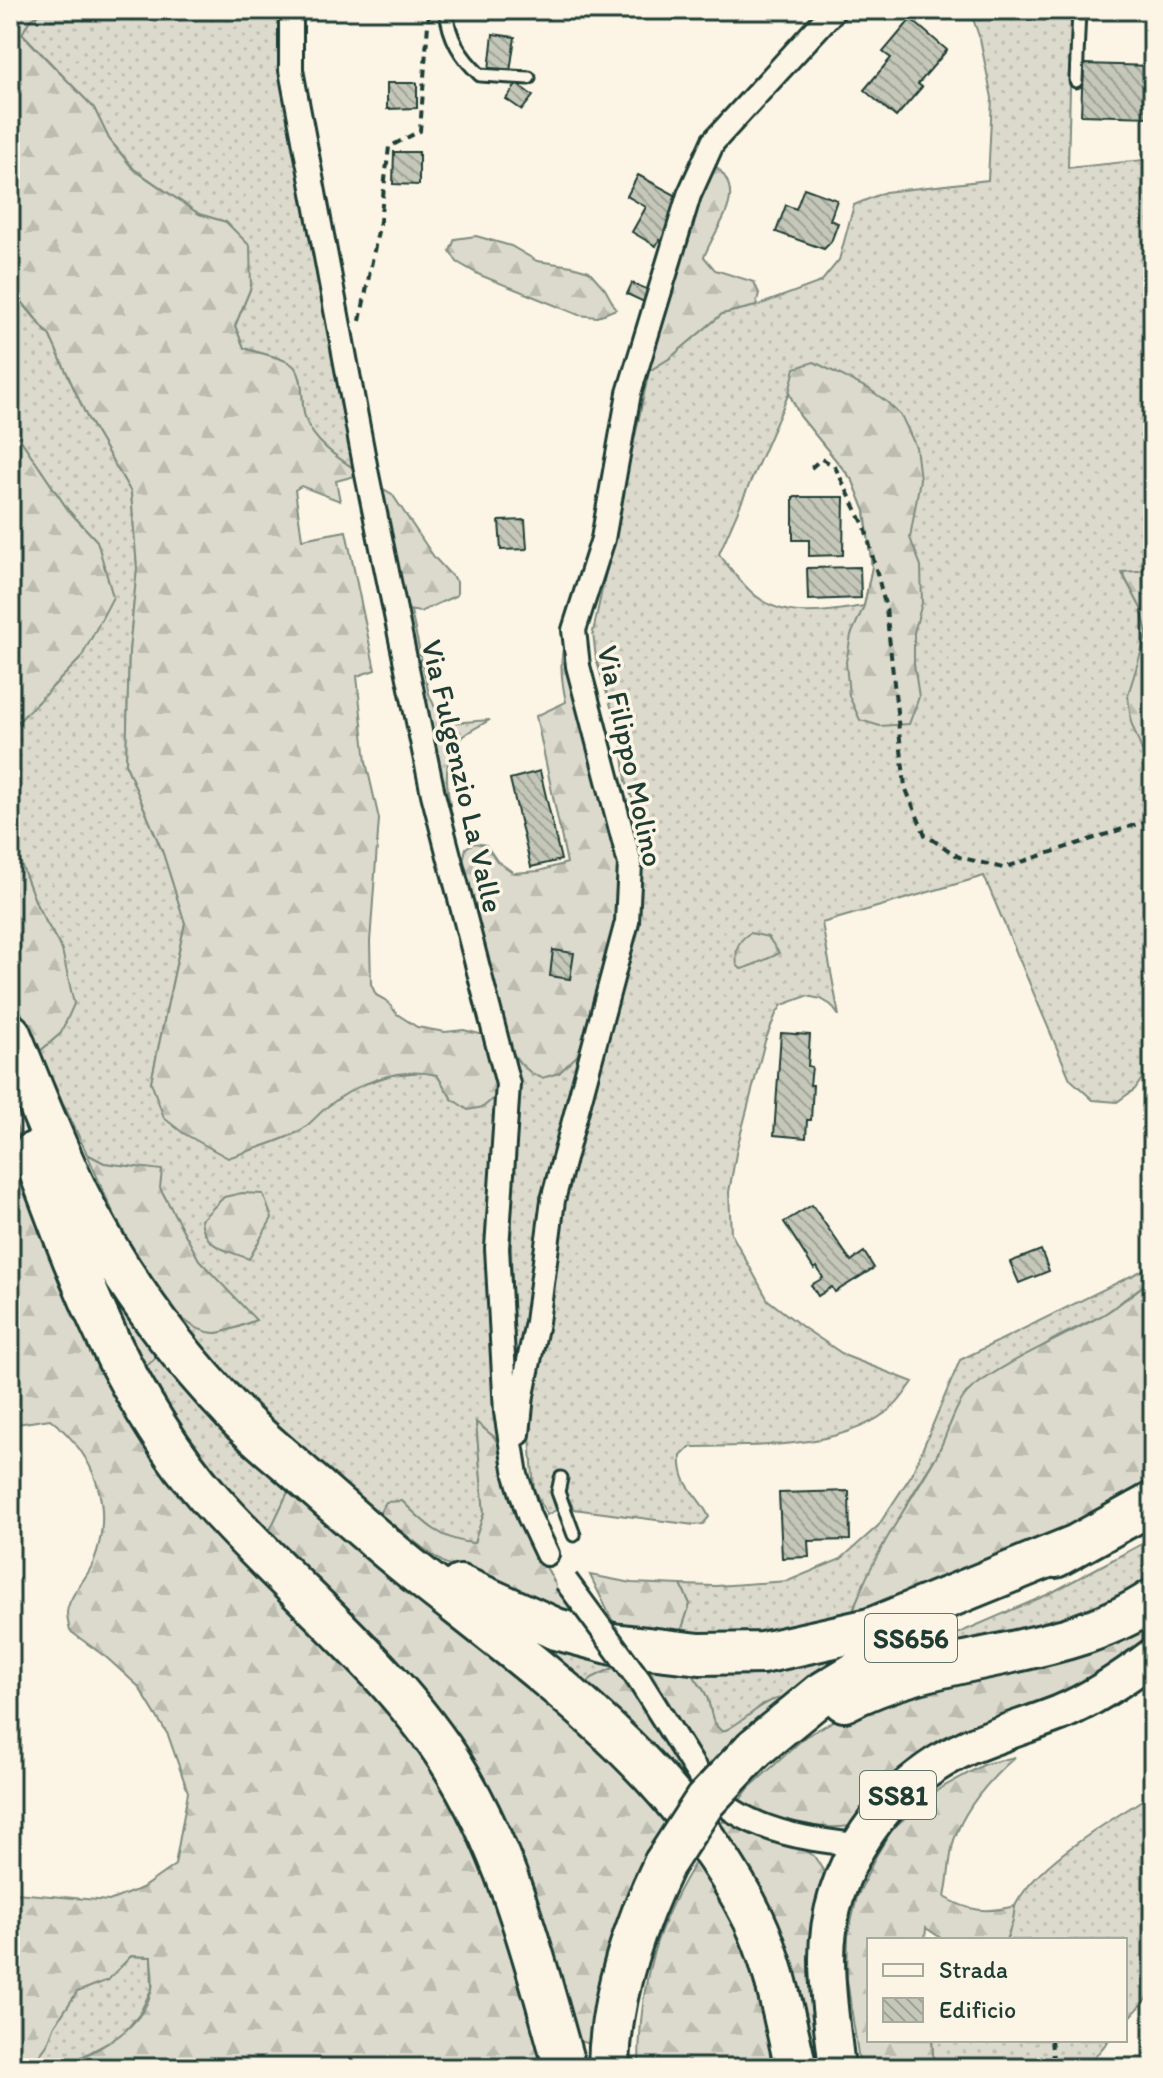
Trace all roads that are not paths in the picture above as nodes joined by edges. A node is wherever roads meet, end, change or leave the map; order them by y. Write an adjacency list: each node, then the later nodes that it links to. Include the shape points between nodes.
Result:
1 (291, 10): 9 (street, Via Fulgenzio La Valle, via 291,70 344,355 433,794 508,1084 497,1248 506,1412)
2 (446, 10): 5 (lane, via 453,42 480,75)
3 (834, 10): 9 (street, Via Filippo Molino, via 713,142 689,195 629,393 603,539 574,630 578,666 630,864 627,922 553,1200 522,1395)
4 (1079, 10): 6 (lane)
5 (529, 78)
6 (1076, 81)
7 (10, 1034): 15 (highway, via 78,1194 156,1322 233,1413)
8 (10, 1085): 25 (highway, via 91,1306 161,1436 249,1541 389,1684 448,1758 503,1864)
9 (516, 1475): 14 (street, Via Fulgenzio La Valle)
10 (561, 1478): 12 (lane, via 558,1492)
11 (1147, 1505): 13 (highway, SS656)
12 (574, 1535)
13 (1077, 1545): 15 (highway, via 870,1629 762,1653 700,1654 613,1644 556,1629 452,1582); 19 (highway, SS656, via 822,1693)
14 (547, 1554)
15 (415, 1572): 24 (highway, via 582,1706 709,1841 767,1953)
16 (566, 1581): 20 (street, bridge, via 639,1680)
17 (1153, 1600): 19 (highway, via 1071,1639 926,1671 862,1692)
18 (1153, 1656): 22 (main road, SS81, via 1063,1712 940,1761 886,1807)
19 (755, 1748): 23 (highway, SS656, bridge, via 705,1801)
20 (700, 1777)
21 (732, 1810): 22 (street, via 787,1833)
22 (857, 1845): 28 (main road, SS81, via 840,1881 829,1928 828,1991)
23 (643, 1906): 26 (highway, SS656, via 623,1972); 27 (highway)
24 (791, 2058)
25 (565, 2068)
26 (609, 2068)
27 (632, 2068)
28 (837, 2068)

